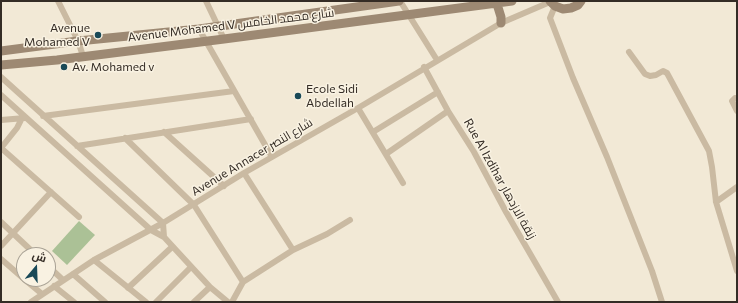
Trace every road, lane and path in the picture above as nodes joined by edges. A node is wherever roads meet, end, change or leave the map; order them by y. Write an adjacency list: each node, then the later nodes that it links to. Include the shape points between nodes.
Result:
1 (58, 1): 13 (street)
2 (206, 1): 10 (street)
3 (400, 1): 8 (street); 10 (street, Avenue Mohamed V شارع محمد الخامس)
4 (512, 1): 7 (street, Avenue Mohamed V شارع محمد الخامس)
5 (581, 1): 6 (street, via 578,5 563,9)
6 (551, 3): 9 (street, Avenue Annacer شارع النصر); 83 (street, via 550,18 615,177)
7 (497, 4): 8 (street, Avenue Mohamed V شارع محمد الخامس); 9 (street)
8 (408, 15): 12 (street, Avenue Mohamed V شارع محمد الخامس); 18 (street)
9 (501, 23): 18 (street, Avenue Annacer شارع النصر)
10 (218, 26): 11 (street, Avenue Mohamed V شارع محمد الخامس); 12 (street)
11 (199, 29): 13 (street, Avenue Mohamed V شارع محمد الخامس); 14 (street)
12 (224, 39): 14 (street, Avenue Mohamed V شارع محمد الخامس)
13 (78, 41): 15 (street, Avenue Mohamed V شارع محمد الخامس); 17 (street)
14 (206, 41): 17 (street, Avenue Mohamed V شارع محمد الخامس); 22 (street)
15 (1, 51)
16 (629, 52): 45 (street, via 646,74 656,75 663,71 671,79 709,151)
17 (83, 56): 19 (street, Avenue Mohamed V شارع محمد الخامس)
18 (436, 60): 20 (street, Avenue Annacer شارع النصر)
19 (1, 65)
20 (424, 67): 23 (street, Rue Al Izdihar زنقة الازدهار); 26 (street, Avenue Annacer شارع النصر)
21 (1, 77): 29 (street)
22 (234, 91): 29 (street); 31 (street)
23 (438, 92): 27 (street, Rue Al Izdihar زنقة الازدهار); 34 (street)
24 (1, 95): 30 (street)
25 (737, 98): 28 (street, via 732,101)
26 (358, 108): 34 (street); 39 (street, Avenue Annacer شارع النصر)
27 (448, 111): 38 (street); 82 (street, Rue Al Izdihar زنقة الازدهار, via 474,152)
28 (737, 111)
29 (43, 116): 36 (street)
30 (24, 118): 32 (street); 37 (street); 51 (street)
31 (251, 119): 33 (street); 39 (street)
32 (1, 120)
33 (164, 132): 35 (street); 42 (street)
34 (373, 132): 38 (street)
35 (125, 138): 36 (street); 46 (street)
36 (77, 146): 50 (street)
37 (1, 148): 44 (street)
38 (386, 154): 41 (street)
39 (272, 157): 40 (street, Avenue Annacer شارع النصر)
40 (244, 173): 42 (street, Avenue Annacer شارع النصر); 57 (street)
41 (403, 183)
42 (224, 186): 46 (street, Avenue Annacer شارع النصر)
43 (737, 187): 45 (street)
44 (51, 192): 47 (street); 52 (street)
45 (716, 202): 61 (street)
46 (194, 205): 50 (street, Avenue Annacer شارع النصر); 66 (street)
47 (78, 216)
48 (350, 220): 57 (street)
49 (1, 222): 52 (street)
50 (163, 223): 51 (street, Avenue Annacer شارع النصر); 53 (street)
51 (151, 230): 53 (street); 59 (street, Avenue Annacer شارع النصر)
52 (13, 233): 54 (street); 55 (street)
53 (164, 237): 56 (street)
54 (1, 246)
55 (28, 247)
56 (172, 247): 60 (street); 72 (street)
57 (293, 250): 66 (street)
58 (1, 259): 62 (street)
59 (94, 260): 64 (street, Avenue Annacer شارع النصر); 72 (street)
60 (191, 267): 68 (street); 78 (street)
61 (737, 271)
62 (16, 272)
63 (56, 273): 65 (street)
64 (73, 274): 65 (street, Avenue Annacer شارع النصر); 76 (street)
65 (63, 280): 67 (street, Avenue Annacer شارع النصر)
66 (243, 282): 81 (street)
67 (56, 285)
68 (210, 286): 79 (street); 80 (street)
69 (34, 287): 73 (street)
70 (52, 287): 73 (street, Avenue Annacer شارع النصر)
71 (55, 287): 75 (street)
72 (128, 288): 77 (street)
73 (42, 294): 74 (street, Avenue Annacer شارع النصر)
74 (30, 302)
75 (74, 302)
76 (105, 302)
77 (146, 302)
78 (156, 302)
79 (194, 302)
80 (228, 302)
81 (232, 302)
82 (558, 302)
83 (662, 302)

